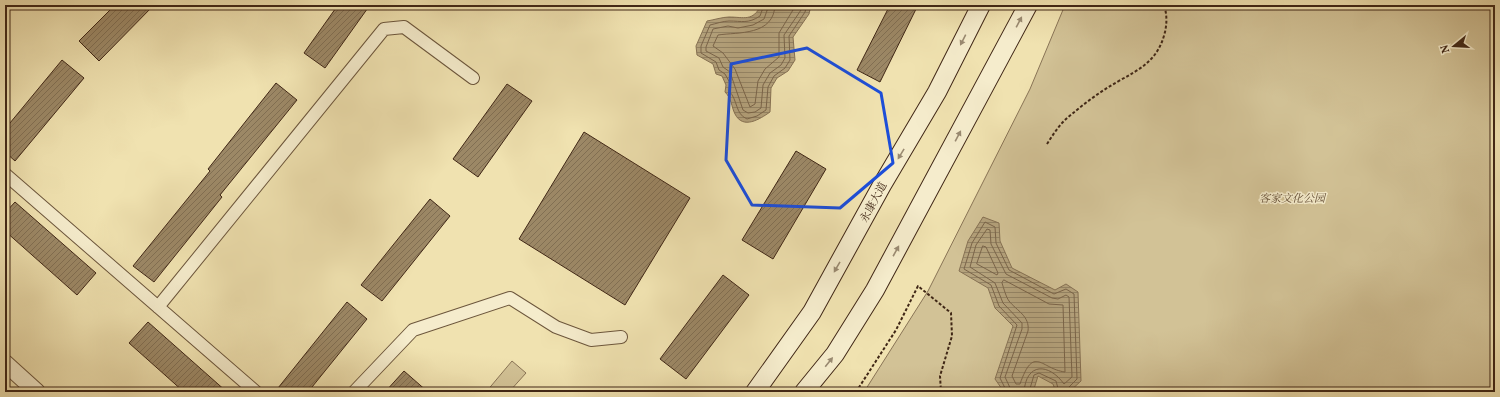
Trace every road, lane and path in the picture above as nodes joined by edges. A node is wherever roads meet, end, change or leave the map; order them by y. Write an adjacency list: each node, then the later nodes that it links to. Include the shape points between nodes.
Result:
1 (980, 5): 10 (main road, 永康大道, one-way to 10, via 937,92 812,312)
2 (1028, 5): 14 (main road, one-way to 2, via 835,354 875,290)
3 (1164, 5): 5 (path, via 1167,24 1162,46 1154,57 1071,114 1058,127)
4 (473, 78): 7 (street, via 404,27 384,29)
5 (1047, 144)
6 (5, 174): 7 (street)
7 (158, 307): 12 (street)
8 (621, 337): 13 (street, via 591,340 556,327 510,298 413,330)
9 (5, 364): 11 (street)
10 (755, 391)
11 (37, 392)
12 (256, 392)
13 (354, 392)
14 (804, 392)
15 (856, 392): 16 (path, via 896,330 918,286 951,313 952,336 940,376)
16 (941, 392)

